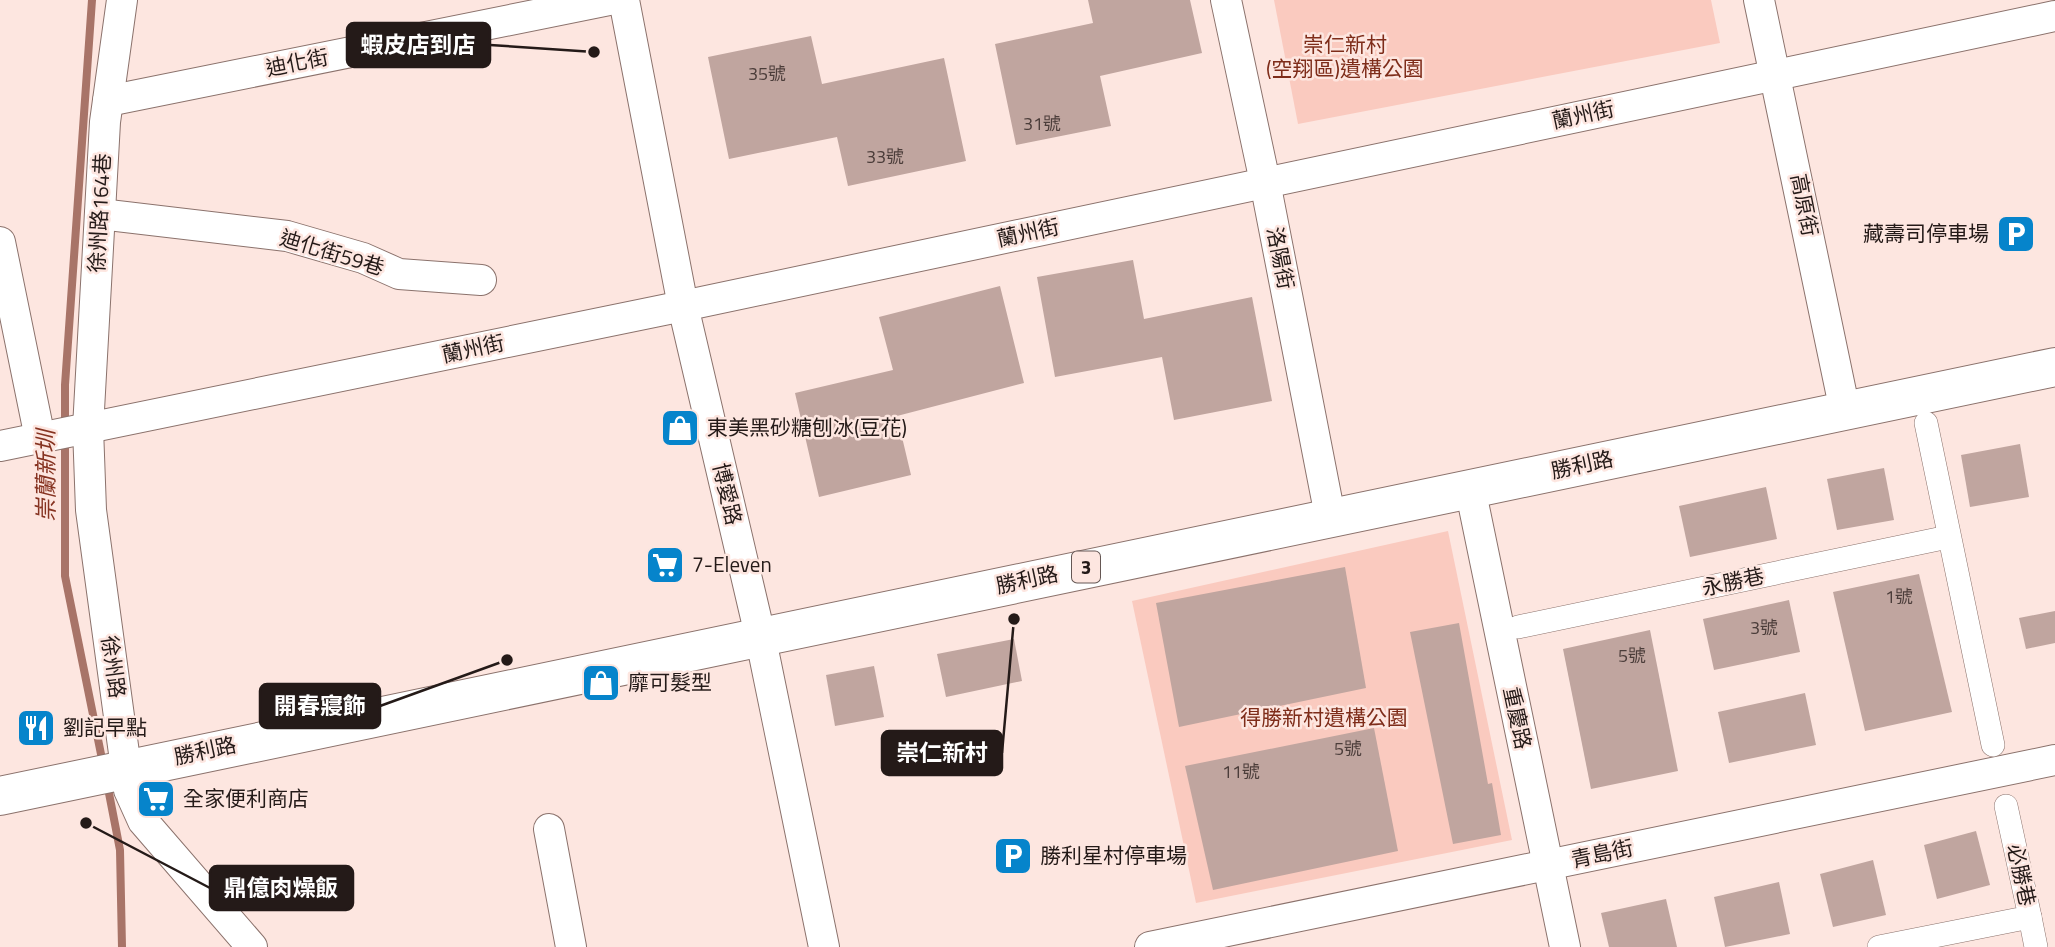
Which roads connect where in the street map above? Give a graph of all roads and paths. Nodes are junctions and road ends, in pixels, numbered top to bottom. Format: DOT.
graph roads {
  1 [pos="122,0"];
  2 [pos="609,0"];
  3 [pos="624,0"];
  4 [pos="1226,0"];
  5 [pos="1759,0"];
  6 [pos="2055,16"];
  7 [pos="1776,74"];
  8 [pos="108,101"];
  9 [pos="1265,182"];
  10 [pos="100,214"];
  11 [pos="0,242"];
  12 [pos="481,280"];
  13 [pos="682,306"];
  14 [pos="2055,367"];
  15 [pos="1845,411"];
  16 [pos="1926,423"];
  17 [pos="64,432"];
  18 [pos="0,446"];
  19 [pos="1470,488"];
  20 [pos="1330,516"];
  21 [pos="1948,537"];
  22 [pos="1518,628"];
  23 [pos="760,635"];
  24 [pos="1993,745"];
  25 [pos="2055,760"];
  26 [pos="112,770"];
  27 [pos="0,796"];
  28 [pos="2006,806"];
  29 [pos="549,829"];
  30 [pos="1548,865"];
  31 [pos="2030,916"];
  32 [pos="252,947"];
  33 [pos="570,947"];
  34 [pos="824,947"];
  35 [pos="1150,947"];
  36 [pos="1565,947"];
  37 [pos="1879,947"];
  38 [pos="2036,947"];
  1 -- 8 [label="street, 徐州路164巷"];
  2 -- 8 [label="street, 迪化街"];
  3 -- 13 [label="street, 博愛路"];
  4 -- 9 [label="street, 洛陽街"];
  5 -- 7 [label="street, 高原街"];
  6 -- 7 [label="street, 蘭州街"];
  7 -- 9 [label="street, 蘭州街"];
  7 -- 15 [label="street, 高原街"];
  8 -- 10 [label="street, 徐州路164巷"];
  9 -- 13 [label="street, 蘭州街"];
  9 -- 20 [label="street, 洛陽街"];
  10 -- 12 [label="street, 迪化街59巷"];
  10 -- 17 [label="street, 徐州路164巷"];
  11 -- 17 [label="street, 徐州路"];
  13 -- 17 [label="street, 蘭州街"];
  13 -- 23 [label="street, 博愛路"];
  14 -- 15 [label="main road, 勝利路 / 3"];
  15 -- 19 [label="main road, 勝利路 / 3"];
  16 -- 21 [label="street"];
  17 -- 18 [label="street, 蘭州街"];
  17 -- 26 [label="street, 徐州路"];
  19 -- 20 [label="main road, 勝利路 / 3"];
  19 -- 30 [label="street, 重慶路"];
  20 -- 23 [label="main road, 勝利路 / 3"];
  21 -- 22 [label="street, 永勝巷"];
  21 -- 24 [label="street"];
  23 -- 26 [label="main road, 勝利路 / 3"];
  23 -- 34 [label="street, 博愛路"];
  25 -- 30 [label="street, 青島街"];
  26 -- 27 [label="main road, 勝利路 / 3"];
  26 -- 32 [label="street, 徐州路"];
  28 -- 31 [label="street, 必勝巷"];
  29 -- 33 [label="street"];
  30 -- 35 [label="street, 青島街"];
  30 -- 36 [label="street, 重慶路"];
  31 -- 37 [label="street, 必勝巷"];
  31 -- 38 [label="street"];
}
